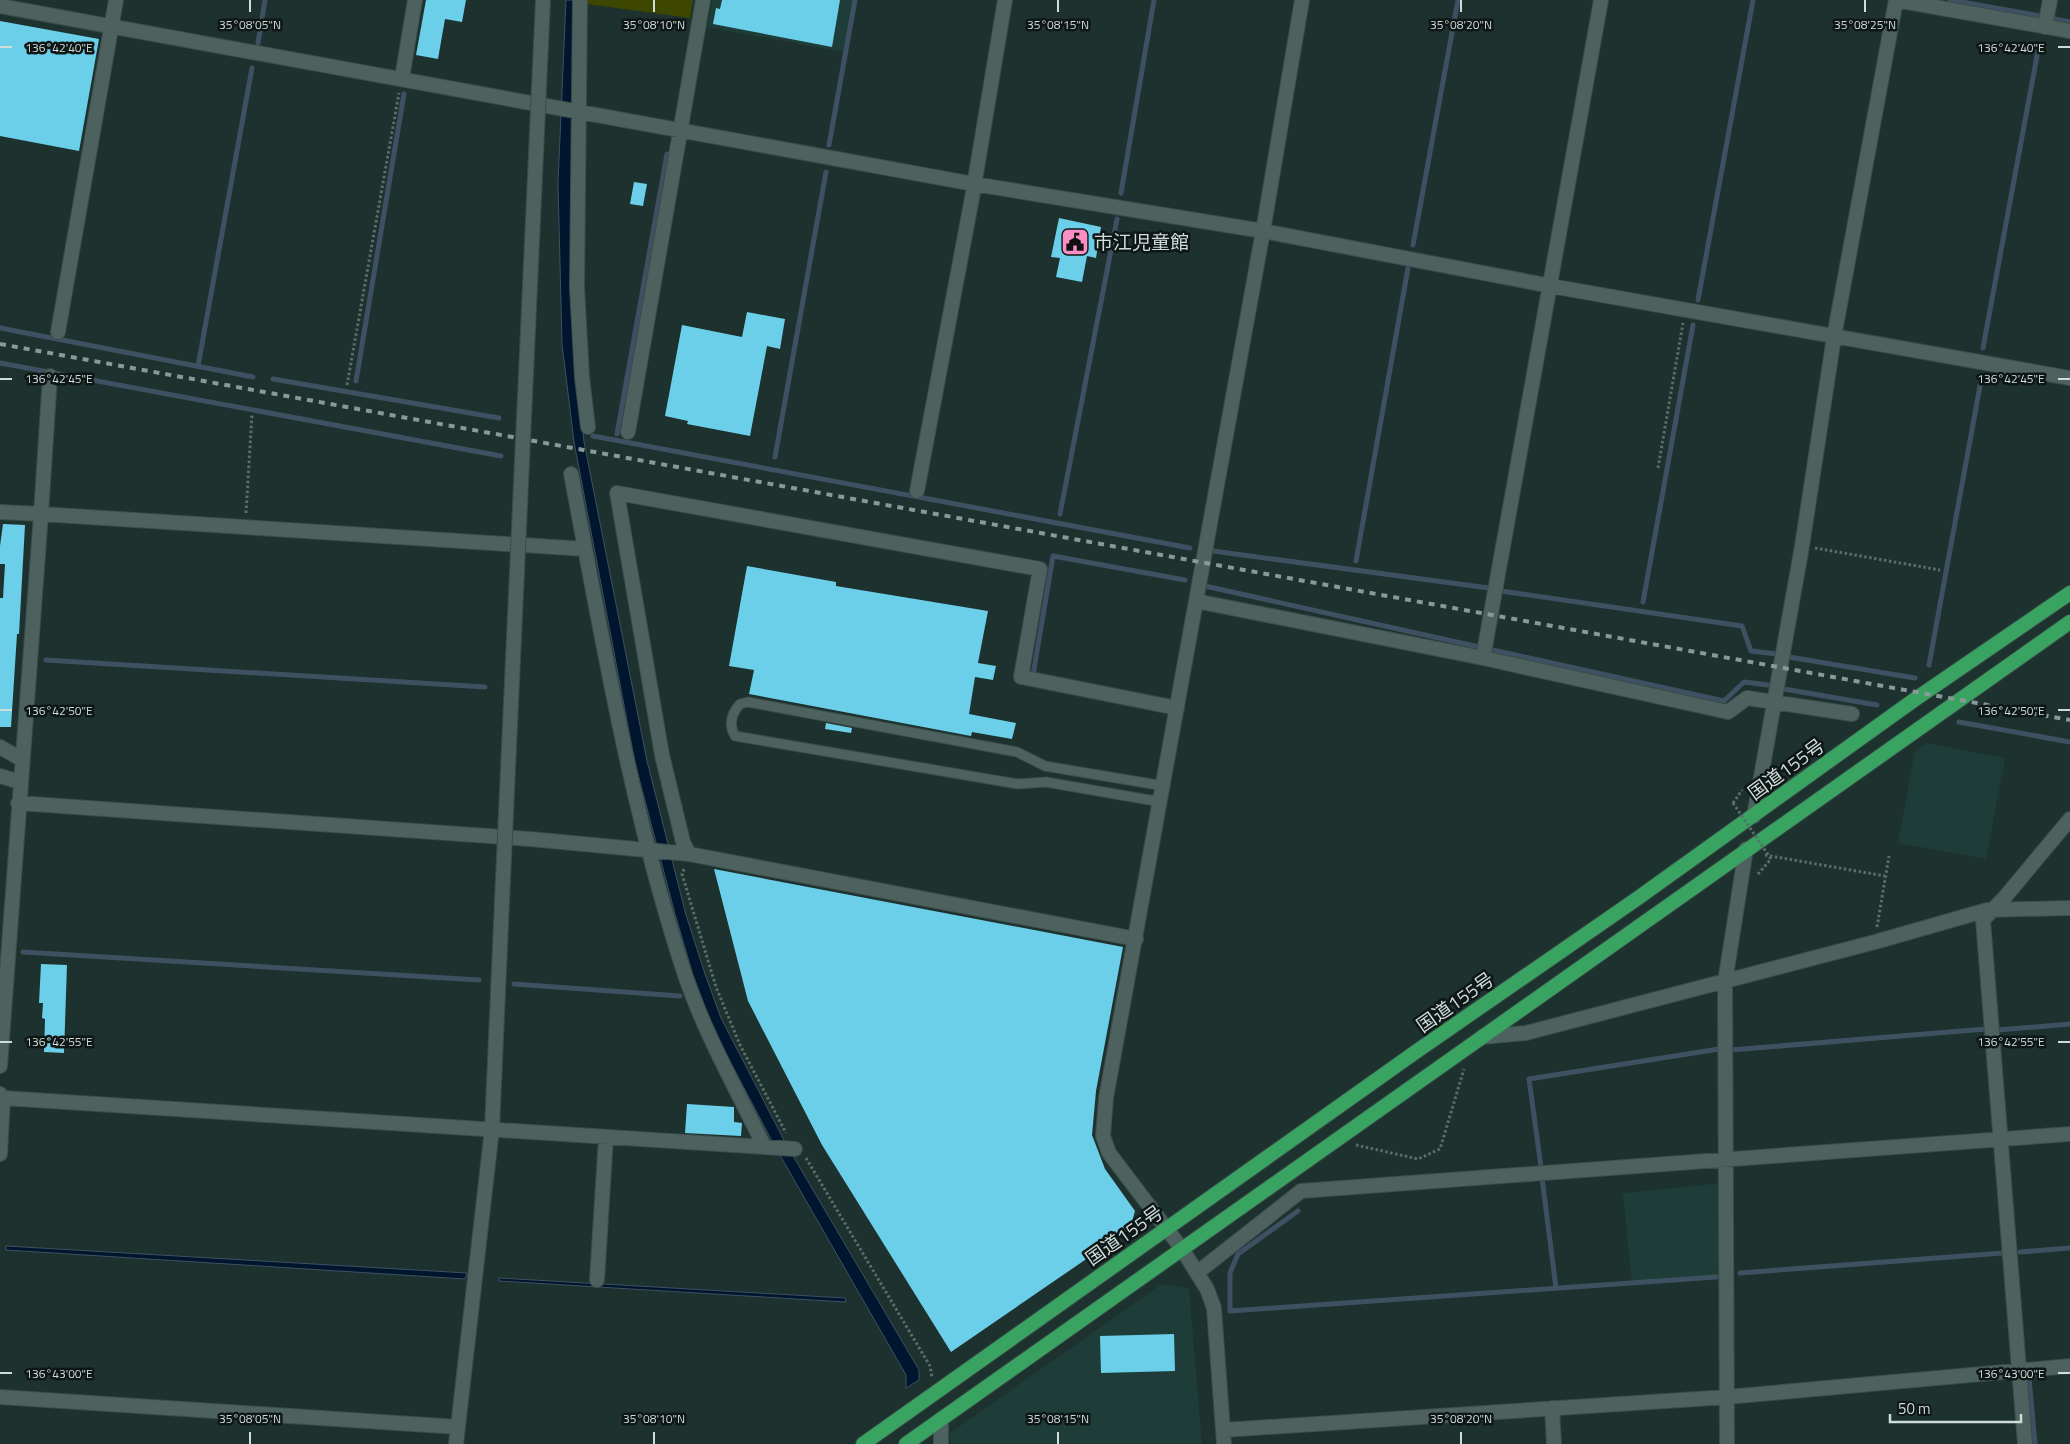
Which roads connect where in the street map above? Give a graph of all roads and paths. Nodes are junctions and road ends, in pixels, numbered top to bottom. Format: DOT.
graph roads {
  1 [pos="116,0"];
  2 [pos="415,0"];
  3 [pos="543,0"];
  4 [pos="580,0"];
  5 [pos="703,0"];
  6 [pos="1005,0"];
  7 [pos="1302,0"];
  8 [pos="1601,0"];
  9 [pos="1896,0"];
  10 [pos="2050,0"];
  11 [pos="0,6"];
  12 [pos="111,26"];
  13 [pos="2045,27"];
  14 [pos="2070,31"];
  15 [pos="402,78"];
  16 [pos="577,111"];
  17 [pos="679,130"];
  18 [pos="974,184"];
  19 [pos="1263,231"];
  20 [pos="1551,286"];
  21 [pos="1686,310"];
  22 [pos="58,332"];
  23 [pos="1834,337"];
  24 [pos="50,376"];
  25 [pos="2070,378"];
  26 [pos="348,385"];
  27 [pos="252,414"];
  28 [pos="588,427"];
  29 [pos="628,432"];
  30 [pos="1658,468"];
  31 [pos="571,474"];
  32 [pos="917,491"];
  33 [pos="0,512"];
  34 [pos="41,514"];
  35 [pos="245,527"];
  36 [pos="1802,546"];
  37 [pos="585,549"];
  38 [pos="1940,570"];
  39 [pos="2070,594"];
  40 [pos="1196,601"];
  41 [pos="2070,622"];
  42 [pos="1483,658"];
  43 [pos="1776,701"];
  44 [pos="1177,708"];
  45 [pos="1852,714"];
  46 [pos="0,747"];
  47 [pos="22,759"];
  48 [pos="0,776"];
  49 [pos="20,782"];
  50 [pos="1164,786"];
  51 [pos="1161,802"];
  52 [pos="18,803"];
  53 [pos="1733,803"];
  54 [pos="1754,816"];
  55 [pos="2070,820"];
  56 [pos="650,849"];
  57 [pos="1746,849"];
  58 [pos="689,854"];
  59 [pos="1889,856"];
  60 [pos="1771,859"];
  61 [pos="1885,876"];
  62 [pos="2070,908"];
  63 [pos="1993,910"];
  64 [pos="1136,939"];
  65 [pos="1874,942"];
  66 [pos="1726,982"];
  67 [pos="1482,1037"];
  68 [pos="1454,1056"];
  69 [pos="0,1066"];
  70 [pos="2,1096"];
  71 [pos="492,1129"];
  72 [pos="2070,1134"];
  73 [pos="606,1137"];
  74 [pos="1999,1140"];
  75 [pos="1337,1142"];
  76 [pos="768,1147"];
  77 [pos="793,1149"];
  78 [pos="0,1154"];
  79 [pos="1726,1159"];
  80 [pos="1166,1228"];
  81 [pos="1182,1249"];
  82 [pos="1198,1272"];
  83 [pos="597,1280"];
  84 [pos="2070,1366"];
  85 [pos="2019,1370"];
  86 [pos="936,1393"];
  87 [pos="0,1397"];
  88 [pos="1727,1397"];
  89 [pos="1552,1408"];
  90 [pos="941,1419"];
  91 [pos="458,1427"];
  92 [pos="1224,1437"];
  93 [pos="456,1444"];
  94 [pos="863,1444"];
  95 [pos="906,1444"];
  96 [pos="941,1444"];
  97 [pos="1554,1444"];
  98 [pos="1727,1444"];
  99 [pos="2026,1444"];
  1 -- 12 [label="street"];
  2 -- 15 [label="street"];
  3 -- 71 [label="street, bridge"];
  4 -- 16 [label="street"];
  5 -- 17 [label="street"];
  6 -- 18 [label="street"];
  7 -- 19 [label="street"];
  8 -- 20 [label="street"];
  9 -- 13 [label="street"];
  9 -- 23 [label="street"];
  10 -- 13 [label="street"];
  11 -- 12 [label="street"];
  12 -- 15 [label="street"];
  12 -- 22 [label="street"];
  13 -- 14 [label="street"];
  15 -- 16 [label="street"];
  15 -- 26 [label="path"];
  16 -- 17 [label="street"];
  16 -- 28 [label="street"];
  17 -- 18 [label="street"];
  17 -- 29 [label="street"];
  18 -- 19 [label="street"];
  18 -- 32 [label="street"];
  19 -- 20 [label="street"];
  19 -- 40 [label="street"];
  20 -- 21 [label="street"];
  20 -- 42 [label="street"];
  21 -- 23 [label="street"];
  21 -- 30 [label="path"];
  23 -- 25 [label="street"];
  23 -- 36 [label="street"];
  24 -- 34 [label="street"];
  27 -- 35 [label="path"];
  31 -- 37 [label="street"];
  33 -- 34 [label="street"];
  34 -- 35 [label="street"];
  34 -- 47 [label="street"];
  35 -- 37 [label="street"];
  36 -- 38 [label="path"];
  36 -- 43 [label="street"];
  37 -- 56 [label="street"];
  39 -- 54 [label="highway, 国道155号"];
  40 -- 42 [label="street"];
  40 -- 44 [label="street"];
  41 -- 57 [label="highway"];
  42 -- 43 [label="street"];
  43 -- 45 [label="street"];
  43 -- 54 [label="street"];
  44 -- 50 [label="street"];
  44 -- 58 [label="street"];
  46 -- 47 [label="street"];
  47 -- 49 [label="street"];
  48 -- 49 [label="street"];
  49 -- 52 [label="street"];
  50 -- 51 [label="street"];
  50 -- 51 [label="lane"];
  51 -- 64 [label="street"];
  52 -- 56 [label="street"];
  52 -- 69 [label="street"];
  53 -- 60 [label="path, bridge"];
  54 -- 80 [label="highway, 国道155号"];
  55 -- 63 [label="street"];
  56 -- 58 [label="street"];
  56 -- 76 [label="street"];
  57 -- 61 [label="path"];
  57 -- 66 [label="street"];
  57 -- 67 [label="highway"];
  58 -- 64 [label="street"];
  58 -- 77 [label="path"];
  59 -- 61 [label="path"];
  61 -- 65 [label="path"];
  62 -- 63 [label="street"];
  63 -- 65 [label="street"];
  63 -- 74 [label="street"];
  64 -- 80 [label="street"];
  65 -- 66 [label="street"];
  66 -- 67 [label="street"];
  66 -- 79 [label="street"];
  67 -- 68 [label="highway"];
  68 -- 75 [label="highway"];
  68 -- 75 [label="path"];
  70 -- 71 [label="street"];
  70 -- 78 [label="street"];
  71 -- 73 [label="street"];
  71 -- 91 [label="street"];
  72 -- 74 [label="street"];
  73 -- 76 [label="street"];
  73 -- 83 [label="street"];
  74 -- 79 [label="street"];
  74 -- 85 [label="street"];
  75 -- 81 [label="highway"];
  76 -- 77 [label="street"];
  77 -- 86 [label="path"];
  79 -- 82 [label="street"];
  79 -- 88 [label="street"];
  80 -- 81 [label="street"];
  80 -- 86 [label="highway, 国道155号"];
  81 -- 82 [label="street"];
  81 -- 90 [label="highway"];
  82 -- 92 [label="street"];
  84 -- 85 [label="street"];
  85 -- 88 [label="street"];
  85 -- 99 [label="street"];
  86 -- 94 [label="highway, 国道155号"];
  87 -- 91 [label="street"];
  88 -- 89 [label="street"];
  88 -- 98 [label="street"];
  89 -- 92 [label="street"];
  89 -- 97 [label="street"];
  90 -- 95 [label="highway"];
  90 -- 96 [label="street"];
  91 -- 93 [label="street"];
}
